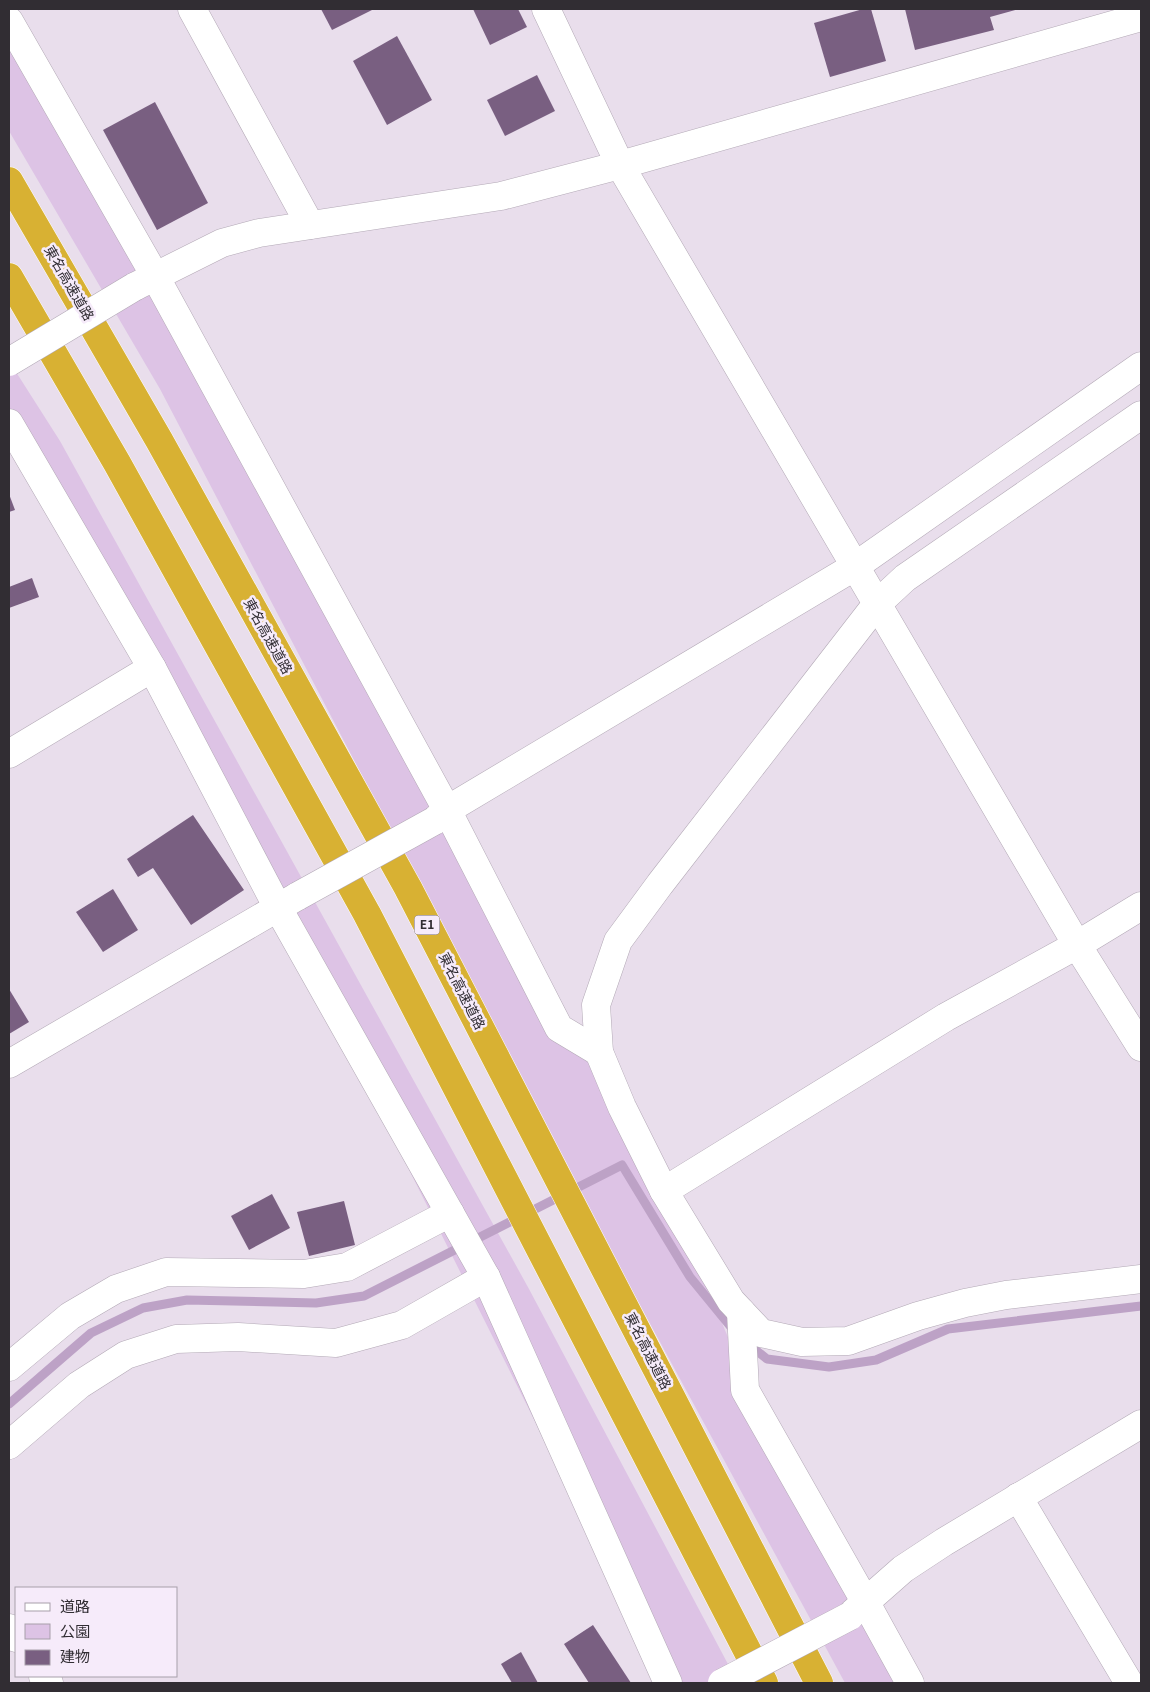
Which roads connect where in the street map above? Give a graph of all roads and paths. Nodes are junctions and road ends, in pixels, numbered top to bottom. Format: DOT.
graph roads {
  1 [pos="192,9"];
  2 [pos="546,9"];
  3 [pos="1141,16"];
  4 [pos="9,21"];
  5 [pos="620,165"];
  6 [pos="12,185"];
  7 [pos="310,225"];
  8 [pos="9,277"];
  9 [pos="144,282"];
  10 [pos="9,362"];
  11 [pos="1141,366"];
  12 [pos="1141,415"];
  13 [pos="9,423"];
  14 [pos="854,567"];
  15 [pos="876,605"];
  16 [pos="152,668"];
  17 [pos="9,754"];
  18 [pos="440,816"];
  19 [pos="288,902"];
  20 [pos="1141,906"];
  21 [pos="1077,945"];
  22 [pos="1141,1047"];
  23 [pos="599,1052"];
  24 [pos="9,1064"];
  25 [pos="664,1191"];
  26 [pos="450,1213"];
  27 [pos="486,1277"];
  28 [pos="1141,1279"];
  29 [pos="741,1312"];
  30 [pos="9,1367"];
  31 [pos="1141,1424"];
  32 [pos="9,1445"];
  33 [pos="1018,1498"];
  34 [pos="858,1609"];
  35 [pos="668,1683"];
  36 [pos="722,1683"];
  37 [pos="764,1683"];
  38 [pos="819,1683"];
  39 [pos="910,1683"];
  40 [pos="1129,1683"];
  1 -- 7 [label="street"];
  2 -- 5 [label="street"];
  3 -- 5 [label="street"];
  4 -- 9 [label="street"];
  5 -- 7 [label="street"];
  5 -- 14 [label="street"];
  6 -- 38 [label="highway, 東名高速道路 / E1"];
  7 -- 9 [label="street"];
  8 -- 37 [label="highway"];
  9 -- 10 [label="street, bridge"];
  9 -- 18 [label="street"];
  11 -- 14 [label="street"];
  12 -- 15 [label="street"];
  13 -- 16 [label="street"];
  14 -- 15 [label="street"];
  14 -- 18 [label="street"];
  15 -- 21 [label="street"];
  15 -- 23 [label="street"];
  16 -- 17 [label="street"];
  16 -- 19 [label="street"];
  18 -- 19 [label="street, bridge"];
  18 -- 23 [label="street"];
  19 -- 24 [label="street"];
  19 -- 26 [label="street"];
  20 -- 21 [label="street"];
  21 -- 22 [label="street"];
  21 -- 25 [label="street"];
  23 -- 25 [label="street"];
  25 -- 29 [label="street"];
  26 -- 27 [label="street"];
  26 -- 30 [label="street"];
  27 -- 32 [label="street"];
  27 -- 35 [label="street"];
  28 -- 29 [label="street"];
  29 -- 34 [label="street"];
  31 -- 33 [label="street"];
  33 -- 34 [label="street"];
  33 -- 40 [label="street"];
  34 -- 36 [label="street, bridge"];
  34 -- 39 [label="street"];
}
